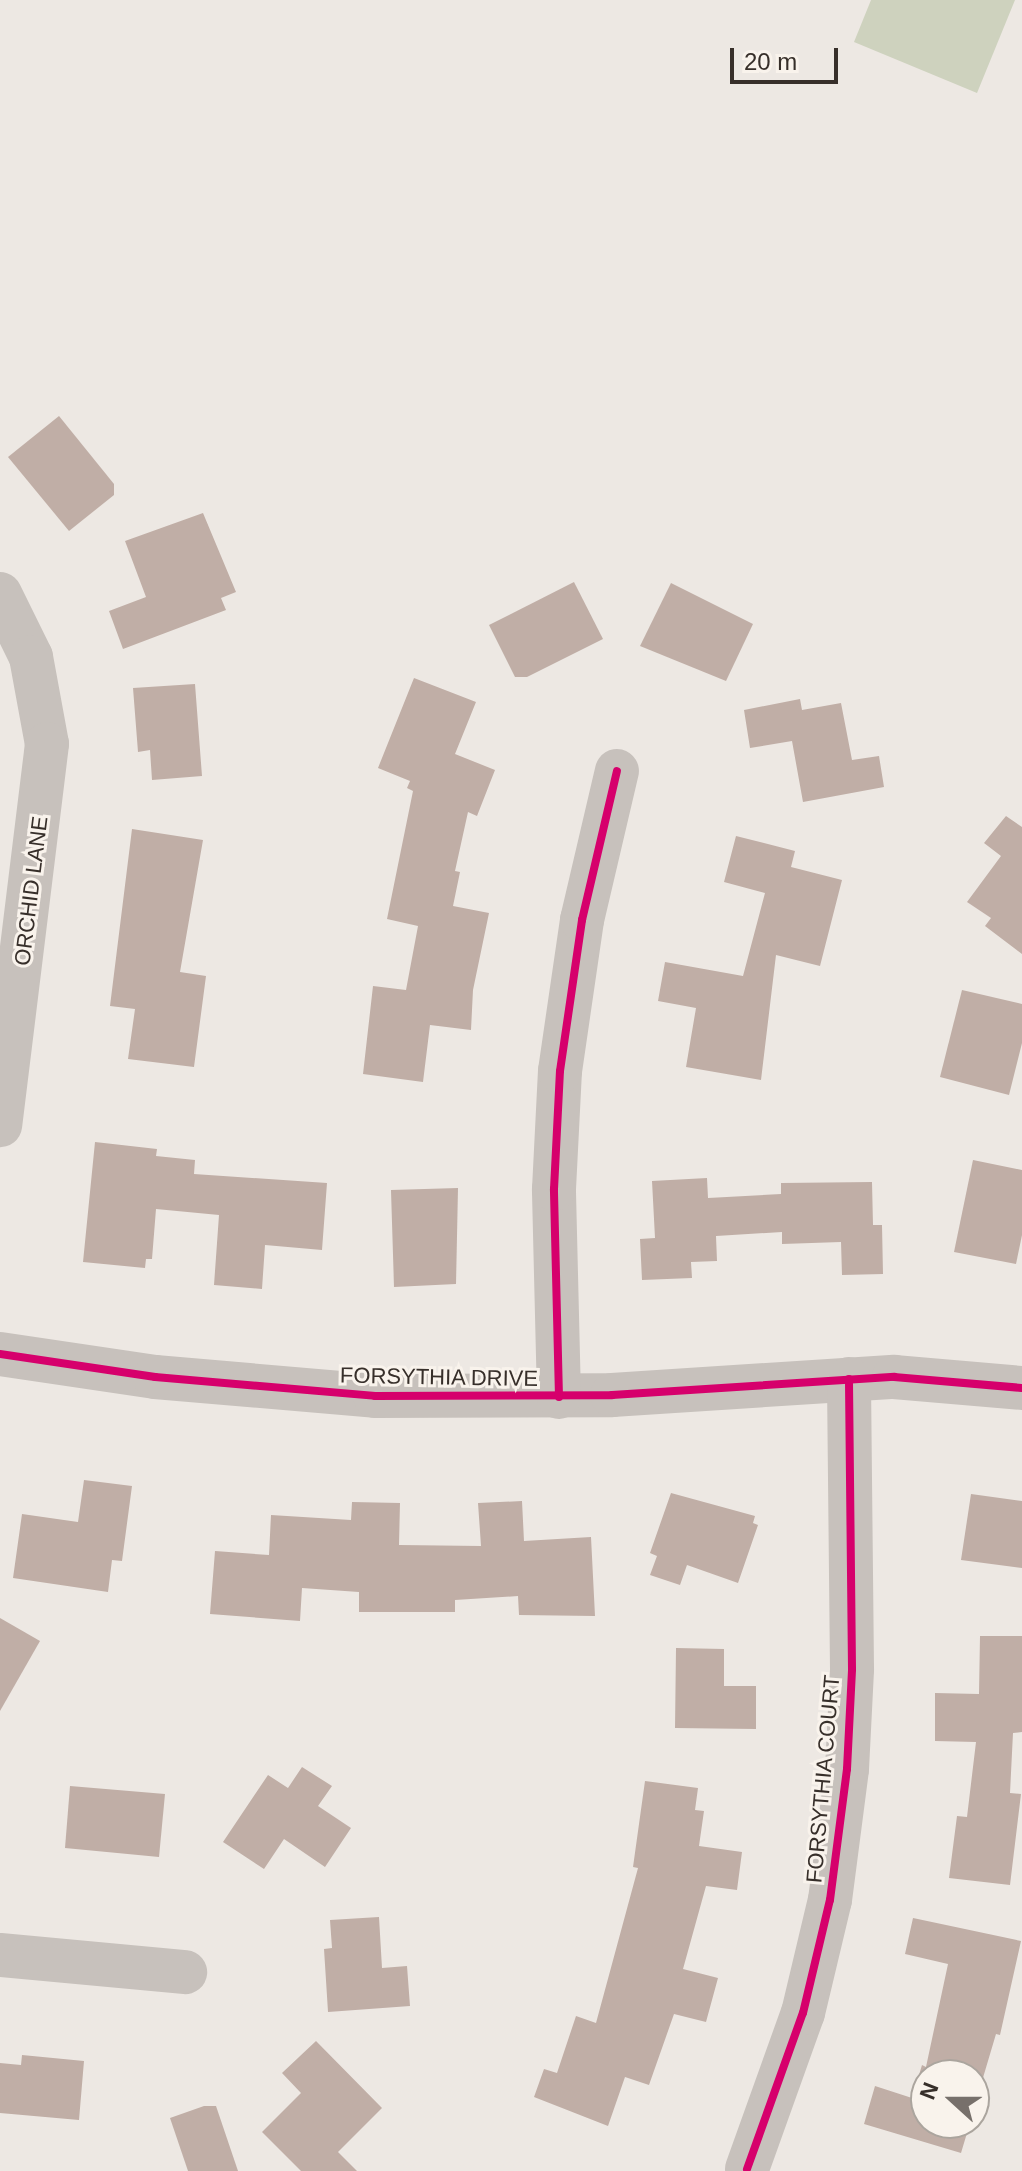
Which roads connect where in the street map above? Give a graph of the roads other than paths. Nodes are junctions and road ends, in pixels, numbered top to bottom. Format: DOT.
graph roads {
  1 [pos="0,594"];
  2 [pos="617,771"];
  3 [pos="0,1125"];
  4 [pos="0,1354"];
  5 [pos="849,1379"];
  6 [pos="1022,1388"];
  7 [pos="559,1397"];
  8 [pos="0,1955"];
  9 [pos="185,1972"];
  10 [pos="747,2169"];
  1 -- 3 [label="street, ORCHID LANE"];
  2 -- 7 [label="street"];
  4 -- 7 [label="street, FORSYTHIA DRIVE"];
  5 -- 6 [label="street, FORSYTHIA DRIVE"];
  5 -- 7 [label="street, FORSYTHIA DRIVE"];
  5 -- 10 [label="street, FORSYTHIA COURT"];
  8 -- 9 [label="street"];
}
